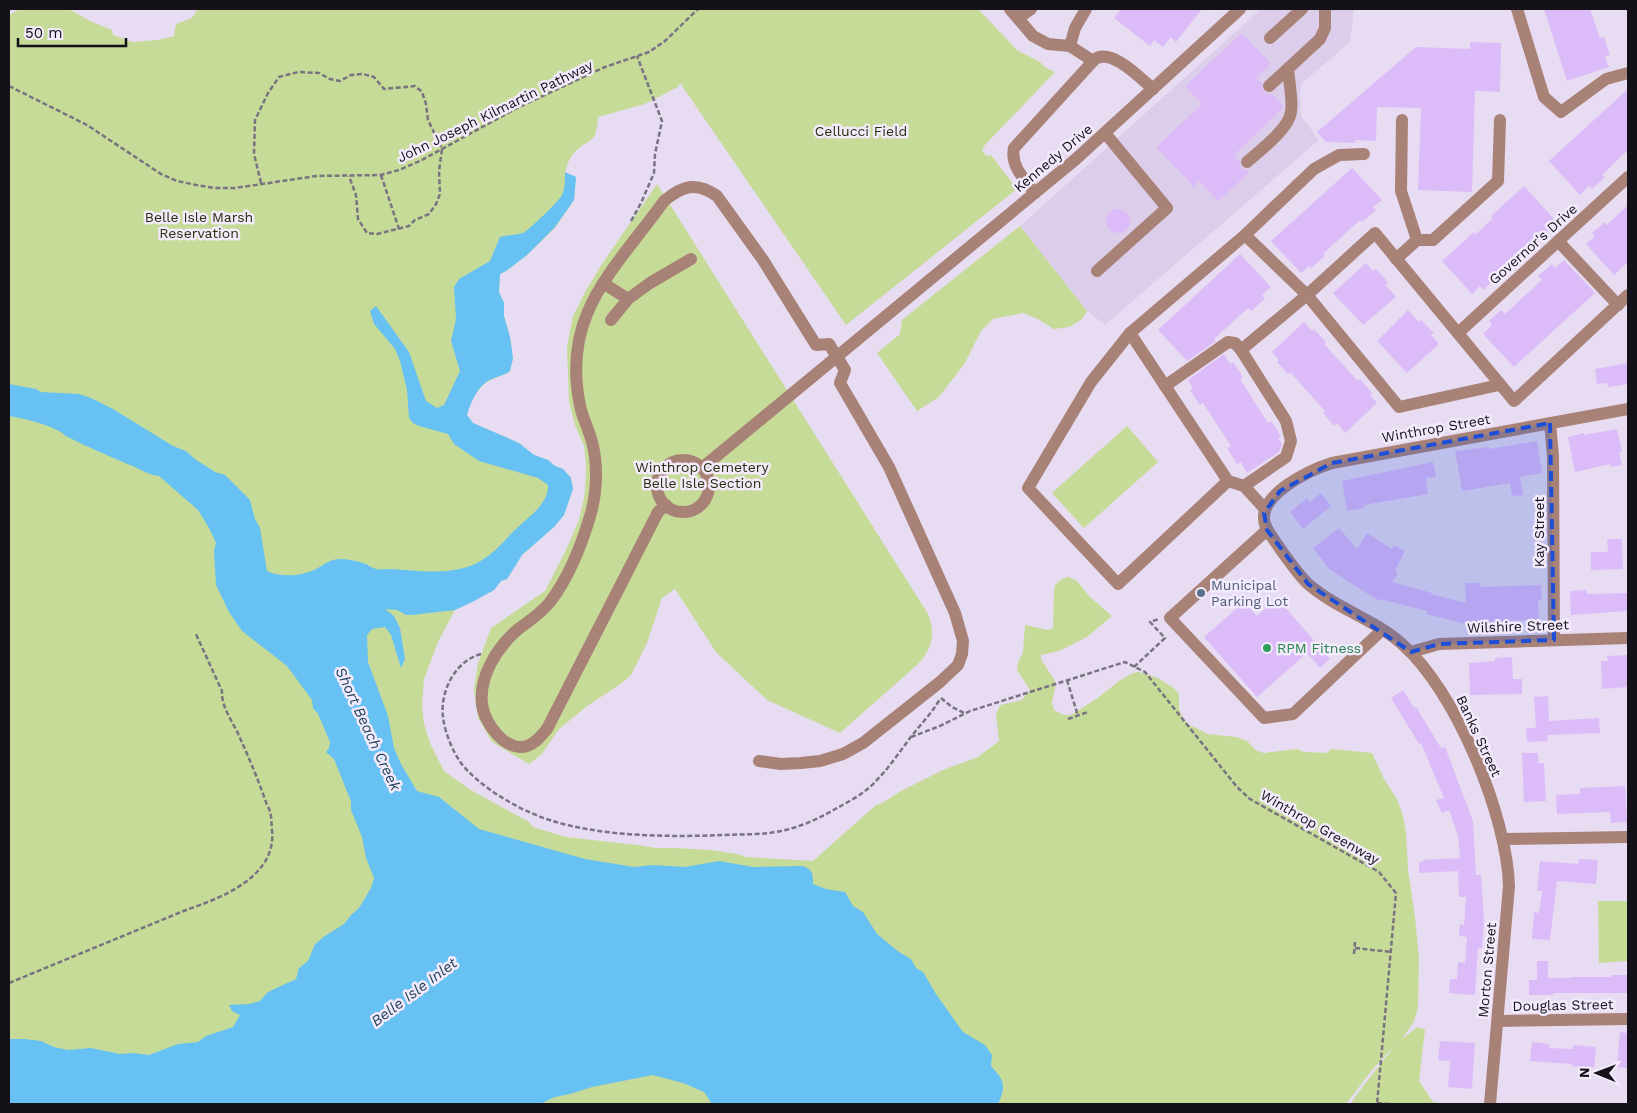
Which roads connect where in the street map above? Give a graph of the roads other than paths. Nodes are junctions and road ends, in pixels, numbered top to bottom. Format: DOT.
graph roads {
  1 [pos="1031,9"];
  2 [pos="1086,9"];
  3 [pos="1240,9"];
  4 [pos="1302,9"];
  5 [pos="1325,9"];
  6 [pos="1517,9"];
  7 [pos="1014,14"];
  8 [pos="1270,38"];
  9 [pos="1070,46"];
  10 [pos="1093,61"];
  11 [pos="1288,69"];
  12 [pos="1628,73"];
  13 [pos="1269,86"];
  14 [pos="1153,89"];
  15 [pos="1402,120"];
  16 [pos="1500,120"];
  17 [pos="1105,133"];
  18 [pos="1364,154"];
  19 [pos="1247,162"];
  20 [pos="1628,177"];
  21 [pos="1035,193"];
  22 [pos="1246,235"];
  23 [pos="1417,240"];
  24 [pos="1558,241"];
  25 [pos="691,259"];
  26 [pos="1396,259"];
  27 [pos="1096,271"];
  28 [pos="603,283"];
  29 [pos="1306,295"];
  30 [pos="1628,295"];
  31 [pos="628,299"];
  32 [pos="1618,305"];
  33 [pos="612,320"];
  34 [pos="1130,333"];
  35 [pos="1458,333"];
  36 [pos="1241,350"];
  37 [pos="837,357"];
  38 [pos="1499,385"];
  39 [pos="1165,386"];
  40 [pos="1628,409"];
  41 [pos="1550,423"];
  42 [pos="702,468"];
  43 [pos="1228,481"];
  44 [pos="1244,486"];
  45 [pos="666,505"];
  46 [pos="1265,509"];
  47 [pos="1267,530"];
  48 [pos="1382,630"];
  49 [pos="1628,638"];
  50 [pos="1554,640"];
  51 [pos="1411,652"];
  52 [pos="759,760"];
  53 [pos="1628,837"];
  54 [pos="1504,839"];
  55 [pos="1628,1019"];
  56 [pos="1498,1021"];
  57 [pos="1490,1104"];
  1 -- 7 [label="street"];
  2 -- 9 [label="street"];
  3 -- 14 [label="street, Kennedy Drive"];
  4 -- 8 [label="street"];
  5 -- 11 [label="street"];
  6 -- 12 [label="street"];
  7 -- 9 [label="street"];
  9 -- 10 [label="street"];
  10 -- 14 [label="street"];
  10 -- 21 [label="street"];
  11 -- 13 [label="street"];
  11 -- 19 [label="street"];
  14 -- 17 [label="street, Kennedy Drive"];
  15 -- 23 [label="street"];
  16 -- 23 [label="street"];
  17 -- 21 [label="street, Kennedy Drive"];
  17 -- 27 [label="street"];
  18 -- 22 [label="street"];
  20 -- 24 [label="street, Governor's Drive"];
  21 -- 37 [label="street, Kennedy Drive"];
  22 -- 29 [label="street"];
  22 -- 34 [label="street"];
  23 -- 26 [label="street"];
  24 -- 32 [label="street"];
  24 -- 35 [label="street, Governor's Drive"];
  25 -- 31 [label="street"];
  26 -- 29 [label="street"];
  26 -- 35 [label="street"];
  28 -- 31 [label="street"];
  28 -- 37 [label="street"];
  28 -- 45 [label="street"];
  29 -- 36 [label="street"];
  29 -- 38 [label="street"];
  30 -- 32 [label="street"];
  31 -- 33 [label="street"];
  32 -- 38 [label="street"];
  34 -- 39 [label="street"];
  34 -- 43 [label="street"];
  35 -- 38 [label="street"];
  36 -- 39 [label="street"];
  36 -- 44 [label="street"];
  37 -- 42 [label="street, Kennedy Drive"];
  37 -- 52 [label="street"];
  39 -- 43 [label="street"];
  40 -- 41 [label="street, Winthrop Street"];
  41 -- 46 [label="street, Winthrop Street"];
  41 -- 50 [label="street, Kay Street"];
  42 -- 45 [label="street"];
  42 -- 45 [label="street"];
  43 -- 44 [label="street"];
  44 -- 46 [label="street"];
  46 -- 47 [label="street"];
  47 -- 48 [label="street, Banks Street"];
  47 -- 48 [label="street"];
  48 -- 51 [label="street, Banks Street"];
  49 -- 50 [label="street, Wilshire Street"];
  50 -- 51 [label="street, Wilshire Street"];
  51 -- 54 [label="street, Banks Street"];
  53 -- 54 [label="street"];
  54 -- 56 [label="street, Morton Street"];
  55 -- 56 [label="street, Douglas Street"];
  56 -- 57 [label="street, Morton Street"];
}
